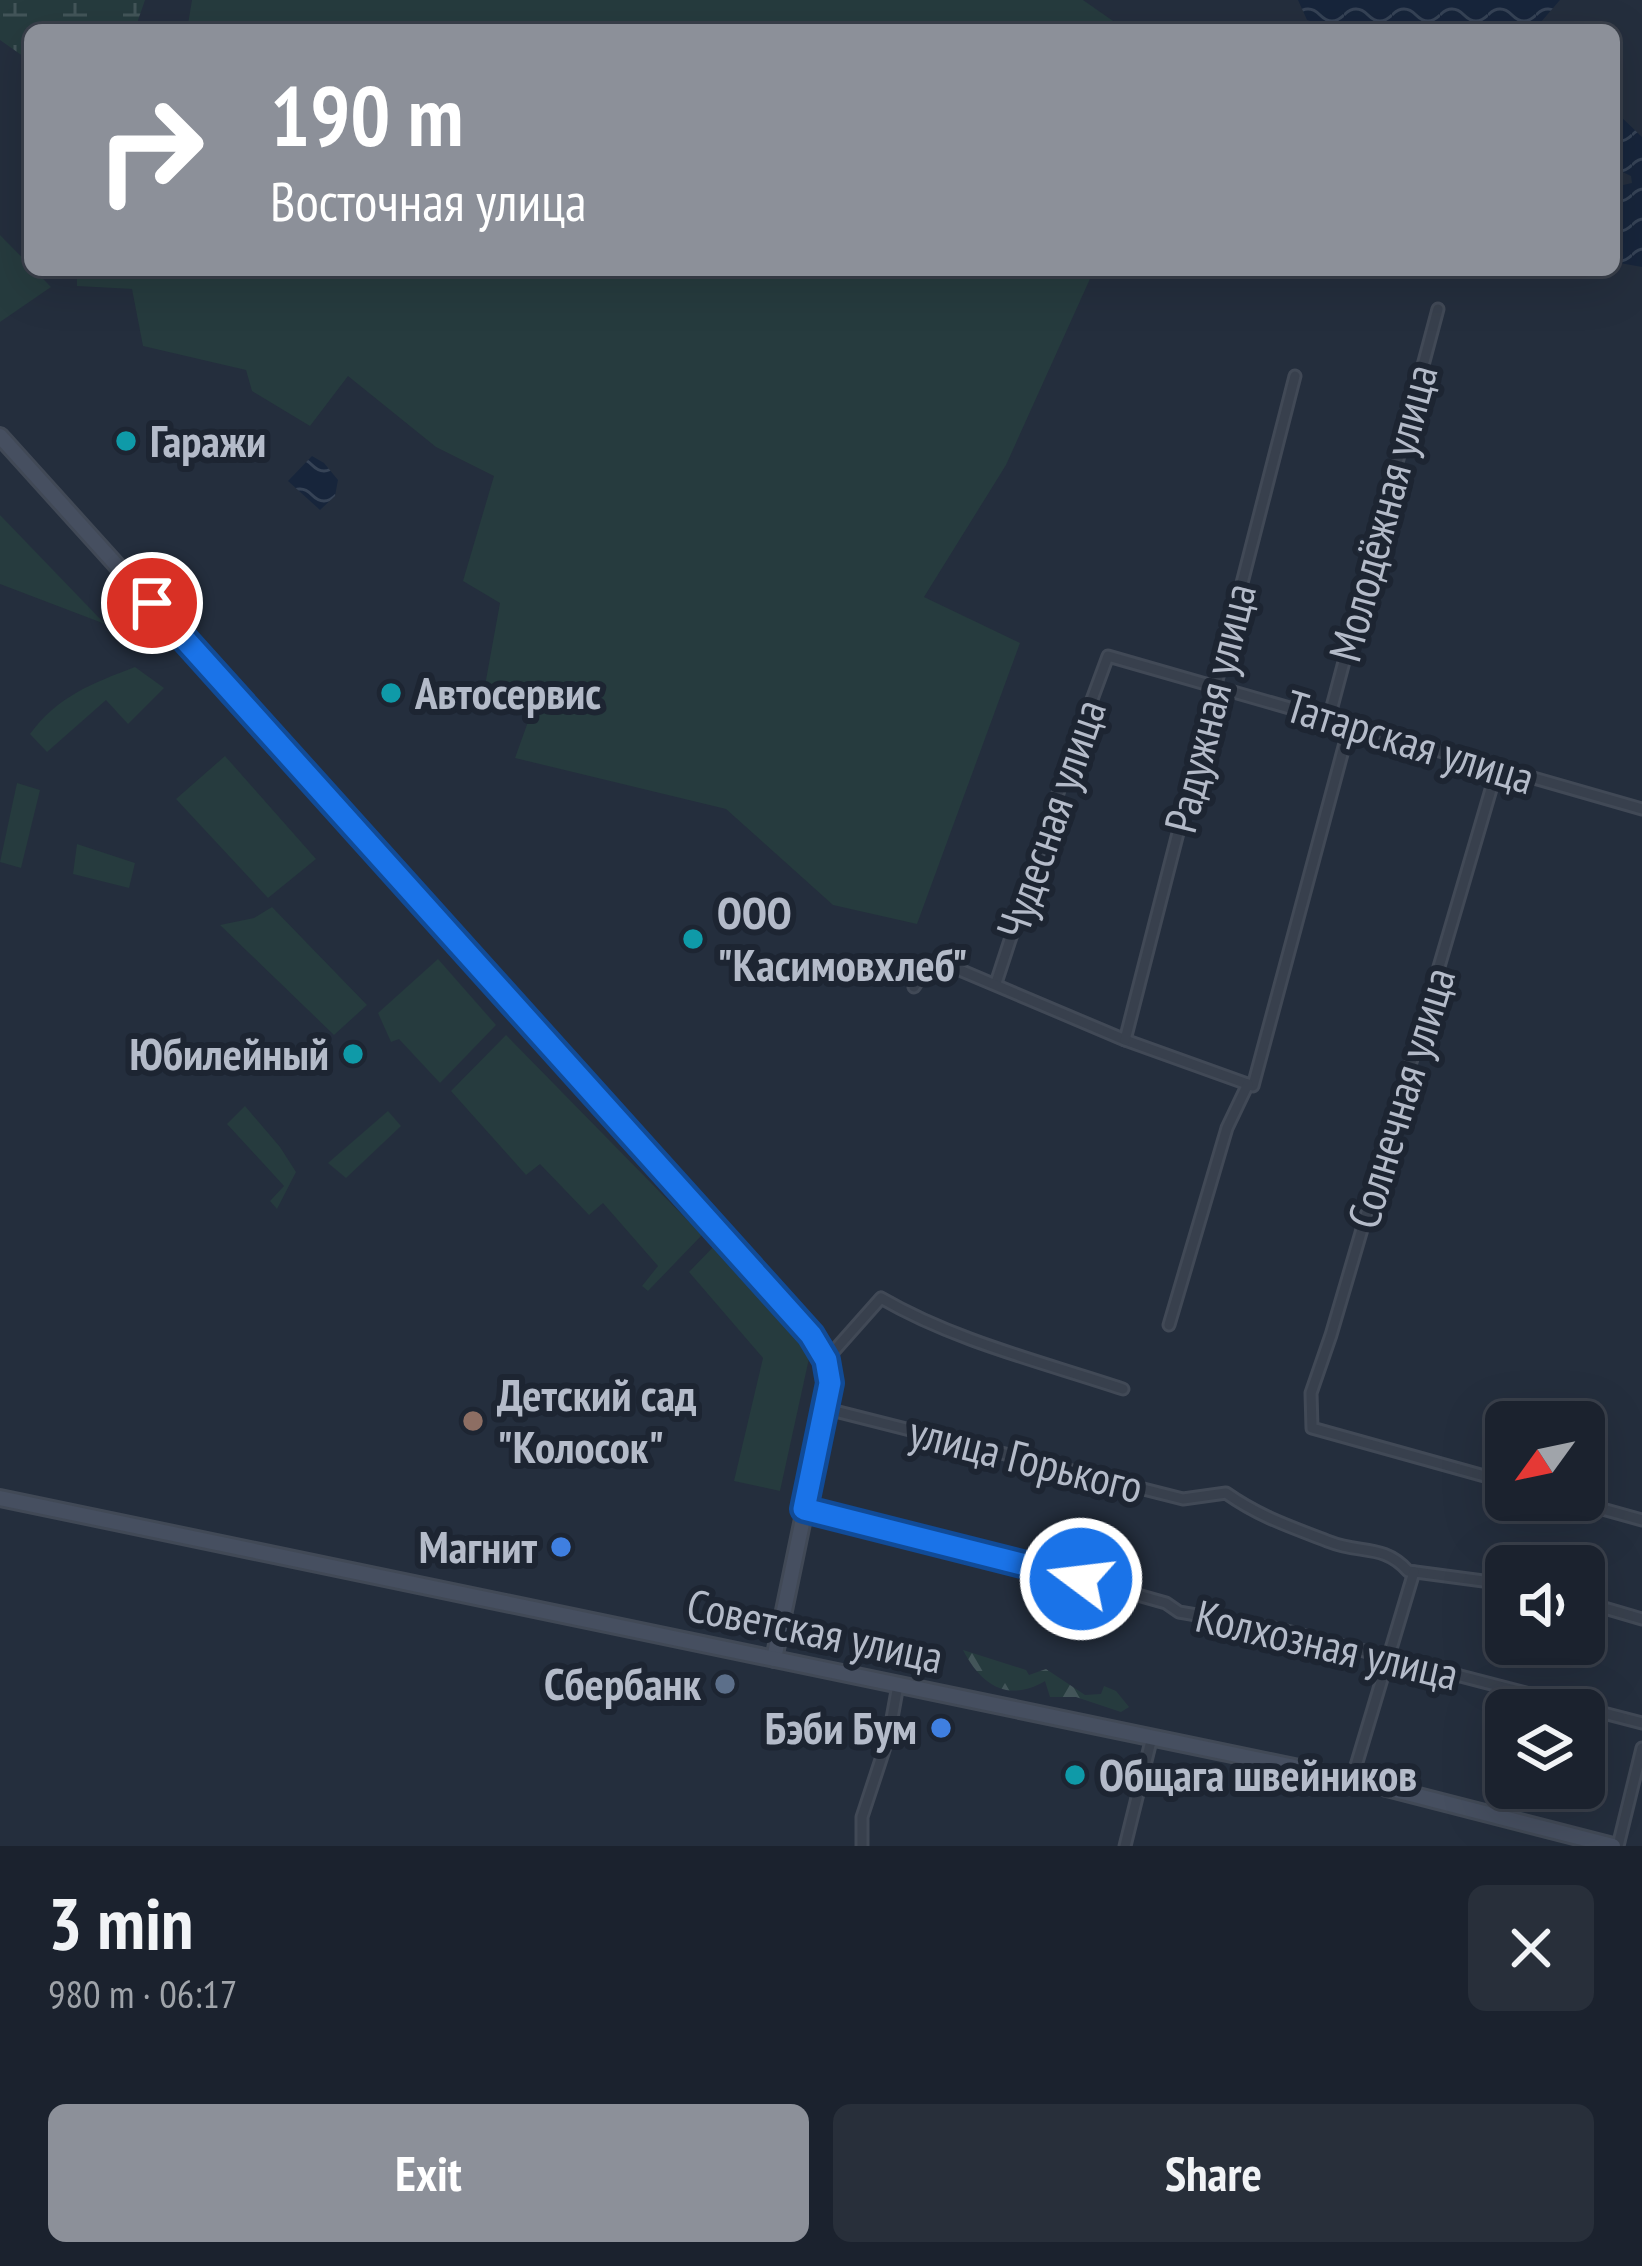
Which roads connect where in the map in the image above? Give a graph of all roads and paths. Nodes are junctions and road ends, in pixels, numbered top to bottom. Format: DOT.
graph roads {
  1 [pos="1438,309"];
  2 [pos="1295,376"];
  3 [pos="0,436"];
  4 [pos="1108,656"];
  5 [pos="1216,685"];
  6 [pos="1329,718"];
  7 [pos="1349,728"];
  8 [pos="1498,769"];
  9 [pos="1642,809"];
  10 [pos="996,983"];
  11 [pos="914,987"];
  12 [pos="1125,1040"];
  13 [pos="1250,1085"];
  14 [pos="1169,1325"];
  15 [pos="826,1360"];
  16 [pos="1123,1389"];
  17 [pos="827,1409"];
  18 [pos="1485,1476"];
  19 [pos="0,1498"];
  20 [pos="804,1509"];
  21 [pos="1605,1510"];
  22 [pos="1642,1520"];
  23 [pos="1414,1572"];
  24 [pos="1485,1581"];
  25 [pos="1605,1608"];
  26 [pos="1642,1619"];
  27 [pos="774,1659"];
  28 [pos="1391,1659"];
  29 [pos="898,1685"];
  30 [pos="1642,1723"];
  31 [pos="1152,1737"];
  32 [pos="1642,1748"];
  33 [pos="1352,1779"];
  34 [pos="862,1846"];
  35 [pos="1125,1846"];
  36 [pos="1615,1846"];
  1 -- 6 [label="street, Молодёжная улица"];
  2 -- 5 [label="street, Радужная улица"];
  3 -- 15 [label="main road"];
  4 -- 5 [label="street, Татарская улица"];
  4 -- 10 [label="street, Чудесная улица"];
  5 -- 6 [label="street, Татарская улица"];
  5 -- 12 [label="street, Радужная улица"];
  6 -- 7 [label="street, Татарская улица"];
  7 -- 8 [label="street, Татарская улица"];
  7 -- 13 [label="street, Молодёжная улица"];
  8 -- 9 [label="street, Татарская улица"];
  8 -- 18 [label="street, Солнечная улица"];
  10 -- 11 [label="street"];
  10 -- 12 [label="street"];
  12 -- 13 [label="street"];
  13 -- 14 [label="street"];
  15 -- 16 [label="street, улица Горького"];
  15 -- 17 [label="main road"];
  17 -- 20 [label="main road"];
  17 -- 23 [label="street, улица Горького"];
  19 -- 27 [label="main road, Советская улица"];
  20 -- 27 [label="main road"];
  20 -- 28 [label="street, Колхозная улица"];
  21 -- 22 [label="street"];
  23 -- 24 [label="street"];
  23 -- 28 [label="street"];
  25 -- 26 [label="street"];
  27 -- 29 [label="main road, Советская улица"];
  28 -- 30 [label="street, Колхозная улица"];
  28 -- 33 [label="street"];
  29 -- 31 [label="main road, Советская улица"];
  29 -- 34 [label="street"];
  31 -- 33 [label="main road, Советская улица"];
  31 -- 35 [label="street"];
  32 -- 36 [label="street"];
  33 -- 36 [label="main road, Советская улица"];
}
